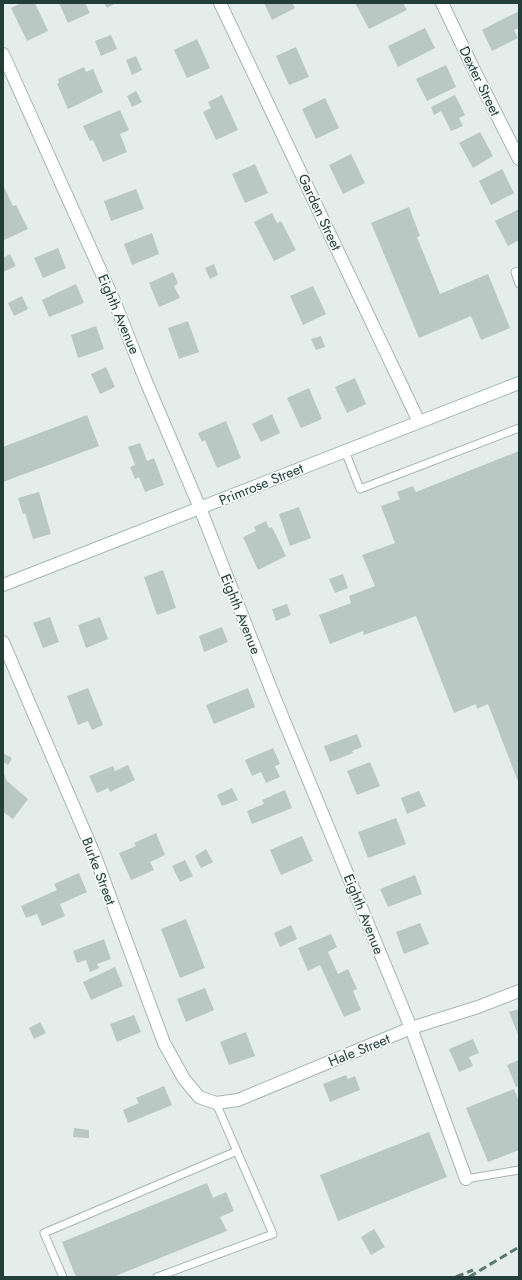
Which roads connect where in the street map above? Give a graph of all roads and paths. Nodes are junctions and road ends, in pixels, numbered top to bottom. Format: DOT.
graph roads {
  1 [pos="220,3"];
  2 [pos="442,3"];
  3 [pos="3,54"];
  4 [pos="519,159"];
  5 [pos="517,272"];
  6 [pos="519,284"];
  7 [pos="519,383"];
  8 [pos="420,422"];
  9 [pos="519,428"];
  10 [pos="345,450"];
  11 [pos="200,508"];
  12 [pos="3,585"];
  13 [pos="3,642"];
  14 [pos="519,991"];
  15 [pos="411,1028"];
  16 [pos="199,1097"];
  17 [pos="216,1103"];
  18 [pos="237,1151"];
  19 [pos="519,1170"];
  20 [pos="466,1179"];
  21 [pos="64,1277"];
  22 [pos="157,1277"];
  1 -- 8 [label="street, Garden Street"];
  2 -- 4 [label="street, Dexter Street"];
  3 -- 11 [label="street, Eighth Avenue"];
  5 -- 6 [label="lane"];
  7 -- 8 [label="street, Primrose Street"];
  8 -- 10 [label="street, Primrose Street"];
  9 -- 10 [label="lane"];
  10 -- 11 [label="street, Primrose Street"];
  11 -- 12 [label="street, Primrose Street"];
  11 -- 15 [label="street, Eighth Avenue"];
  13 -- 16 [label="street, Burke Street"];
  14 -- 15 [label="street, Hale Street"];
  15 -- 17 [label="street, Hale Street"];
  15 -- 20 [label="street, Eighth Avenue"];
  16 -- 17 [label="street, Hale Street"];
  17 -- 18 [label="lane"];
  18 -- 21 [label="lane"];
  18 -- 22 [label="lane"];
  19 -- 20 [label="lane"];
}
